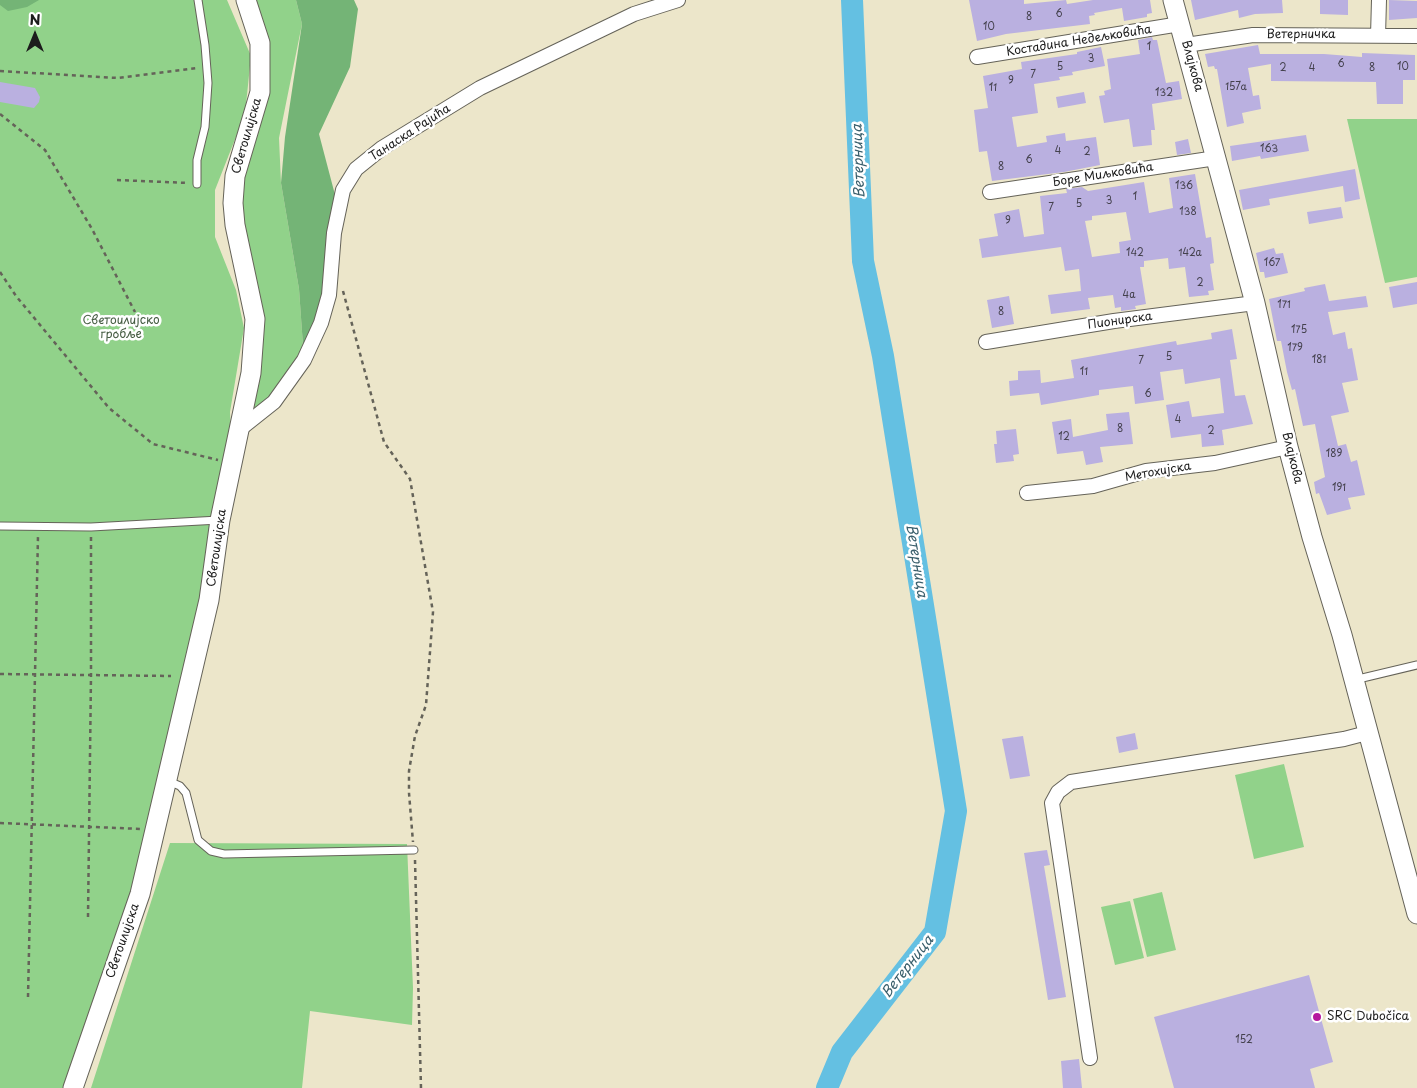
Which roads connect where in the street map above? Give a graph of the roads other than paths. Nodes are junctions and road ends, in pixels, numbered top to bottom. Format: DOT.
graph roads {
  1 [pos="198,0"];
  2 [pos="246,0"];
  3 [pos="678,0"];
  4 [pos="1173,0"];
  5 [pos="1379,0"];
  6 [pos="1180,24"];
  7 [pos="1378,36"];
  8 [pos="1417,36"];
  9 [pos="1186,45"];
  10 [pos="977,57"];
  11 [pos="1216,158"];
  12 [pos="196,184"];
  13 [pos="990,192"];
  14 [pos="1255,303"];
  15 [pos="986,342"];
  16 [pos="240,430"];
  17 [pos="1288,447"];
  18 [pos="1027,494"];
  19 [pos="220,520"];
  20 [pos="0,526"];
  21 [pos="1417,666"];
  22 [pos="1353,680"];
  23 [pos="1367,733"];
  24 [pos="166,779"];
  25 [pos="414,850"];
  26 [pos="1417,914"];
  27 [pos="1090,1058"];
  28 [pos="73,1088"];
  1 -- 12 [label="lane"];
  2 -- 16 [label="street, Светоилијска"];
  3 -- 16 [label="street, Танаска Рајића"];
  4 -- 6 [label="street, Влајкова"];
  5 -- 7 [label="street"];
  6 -- 9 [label="street, Влајкова"];
  6 -- 10 [label="street, Костадина Недељковића"];
  7 -- 8 [label="street, Ветерничка"];
  7 -- 9 [label="street, Ветерничка"];
  9 -- 11 [label="street, Влајкова"];
  11 -- 13 [label="street, Боре Миљковића"];
  11 -- 14 [label="street, Влајкова"];
  14 -- 15 [label="street, Пионирска"];
  14 -- 17 [label="street, Влајкова"];
  16 -- 19 [label="street, Светоилијска"];
  17 -- 18 [label="street, Метохијска"];
  17 -- 22 [label="street, Влајкова"];
  19 -- 20 [label="lane"];
  19 -- 24 [label="street, Светоилијска"];
  21 -- 22 [label="lane"];
  22 -- 23 [label="street, Влајкова"];
  23 -- 26 [label="street, Влајкова"];
  23 -- 27 [label="street"];
  24 -- 25 [label="lane"];
  24 -- 28 [label="street, Светоилијска"];
}
